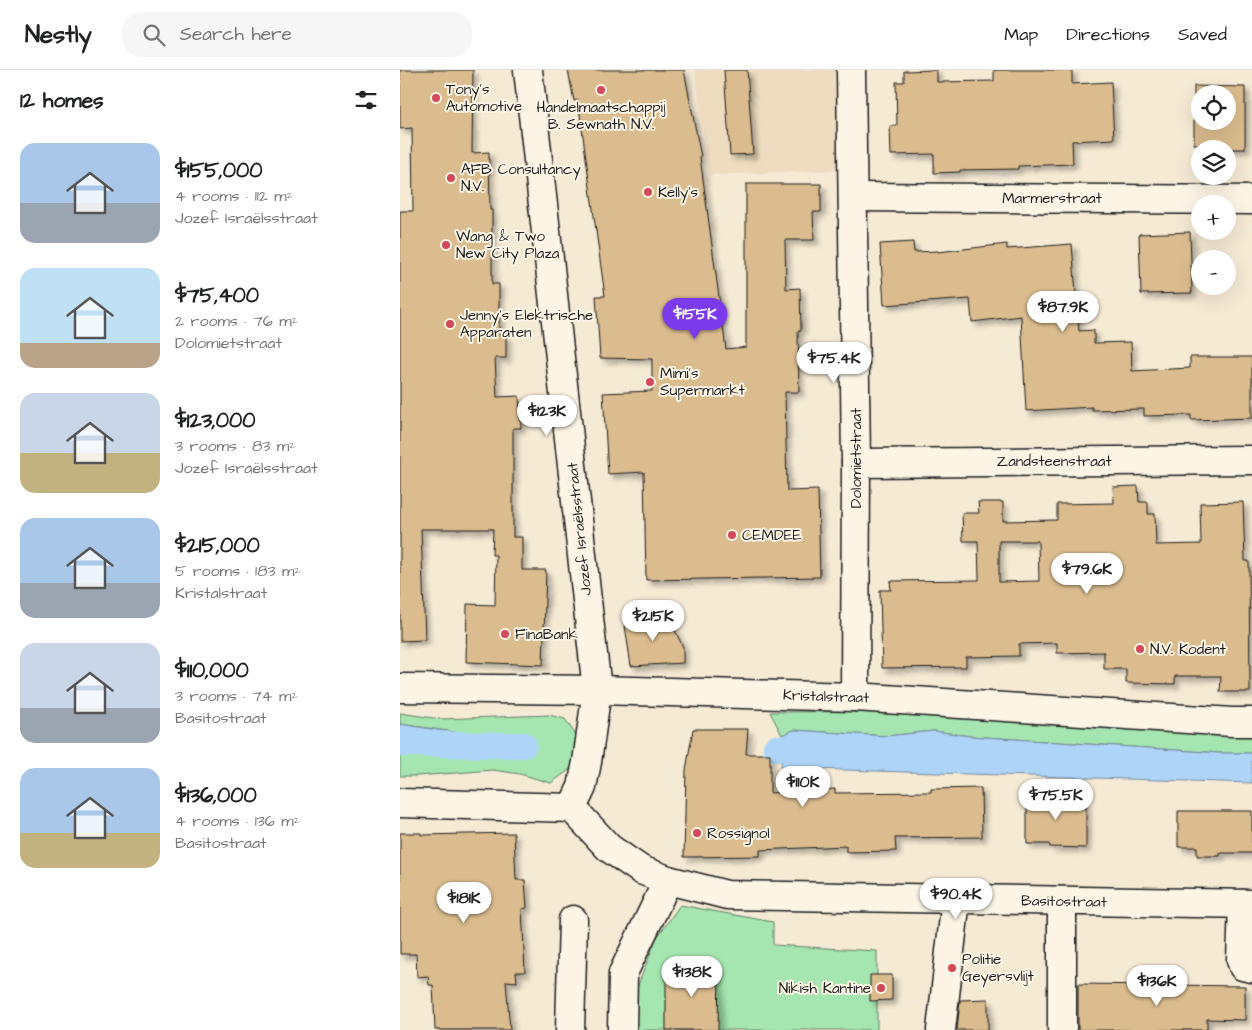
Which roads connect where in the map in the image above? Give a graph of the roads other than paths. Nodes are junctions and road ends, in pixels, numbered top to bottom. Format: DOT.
graph roads {
  1 [pos="528,70"];
  2 [pos="851,70"];
  3 [pos="853,197"];
  4 [pos="1252,200"];
  5 [pos="1252,460"];
  6 [pos="856,463"];
  7 [pos="400,688"];
  8 [pos="597,690"];
  9 [pos="855,697"];
  10 [pos="1252,722"];
  11 [pos="400,803"];
  12 [pos="572,808"];
  13 [pos="668,880"];
  14 [pos="956,899"];
  15 [pos="1062,901"];
  16 [pos="1247,904"];
  17 [pos="573,920"];
  18 [pos="1252,968"];
  19 [pos="570,1030"];
  20 [pos="622,1030"];
  21 [pos="941,1030"];
  22 [pos="1062,1030"];
  1 -- 8 [label="street, Jozef Israëlsstraat"];
  2 -- 3 [label="street, Dolomietstraat"];
  3 -- 4 [label="street, Marmerstraat"];
  3 -- 6 [label="street, Dolomietstraat"];
  5 -- 6 [label="street, Zandsteenstraat"];
  6 -- 9 [label="street, Dolomietstraat"];
  7 -- 8 [label="street, Kristalstraat"];
  8 -- 9 [label="street, Kristalstraat"];
  8 -- 12 [label="street, Jozef Israëlsstraat"];
  9 -- 10 [label="street, Kristalstraat"];
  11 -- 12 [label="street"];
  12 -- 13 [label="street, Basitostraat"];
  13 -- 14 [label="street, Basitostraat"];
  13 -- 20 [label="street"];
  14 -- 15 [label="street, Basitostraat"];
  14 -- 21 [label="street"];
  15 -- 16 [label="street, Basitostraat"];
  15 -- 22 [label="street"];
  16 -- 18 [label="street"];
  17 -- 19 [label="street"];
}
